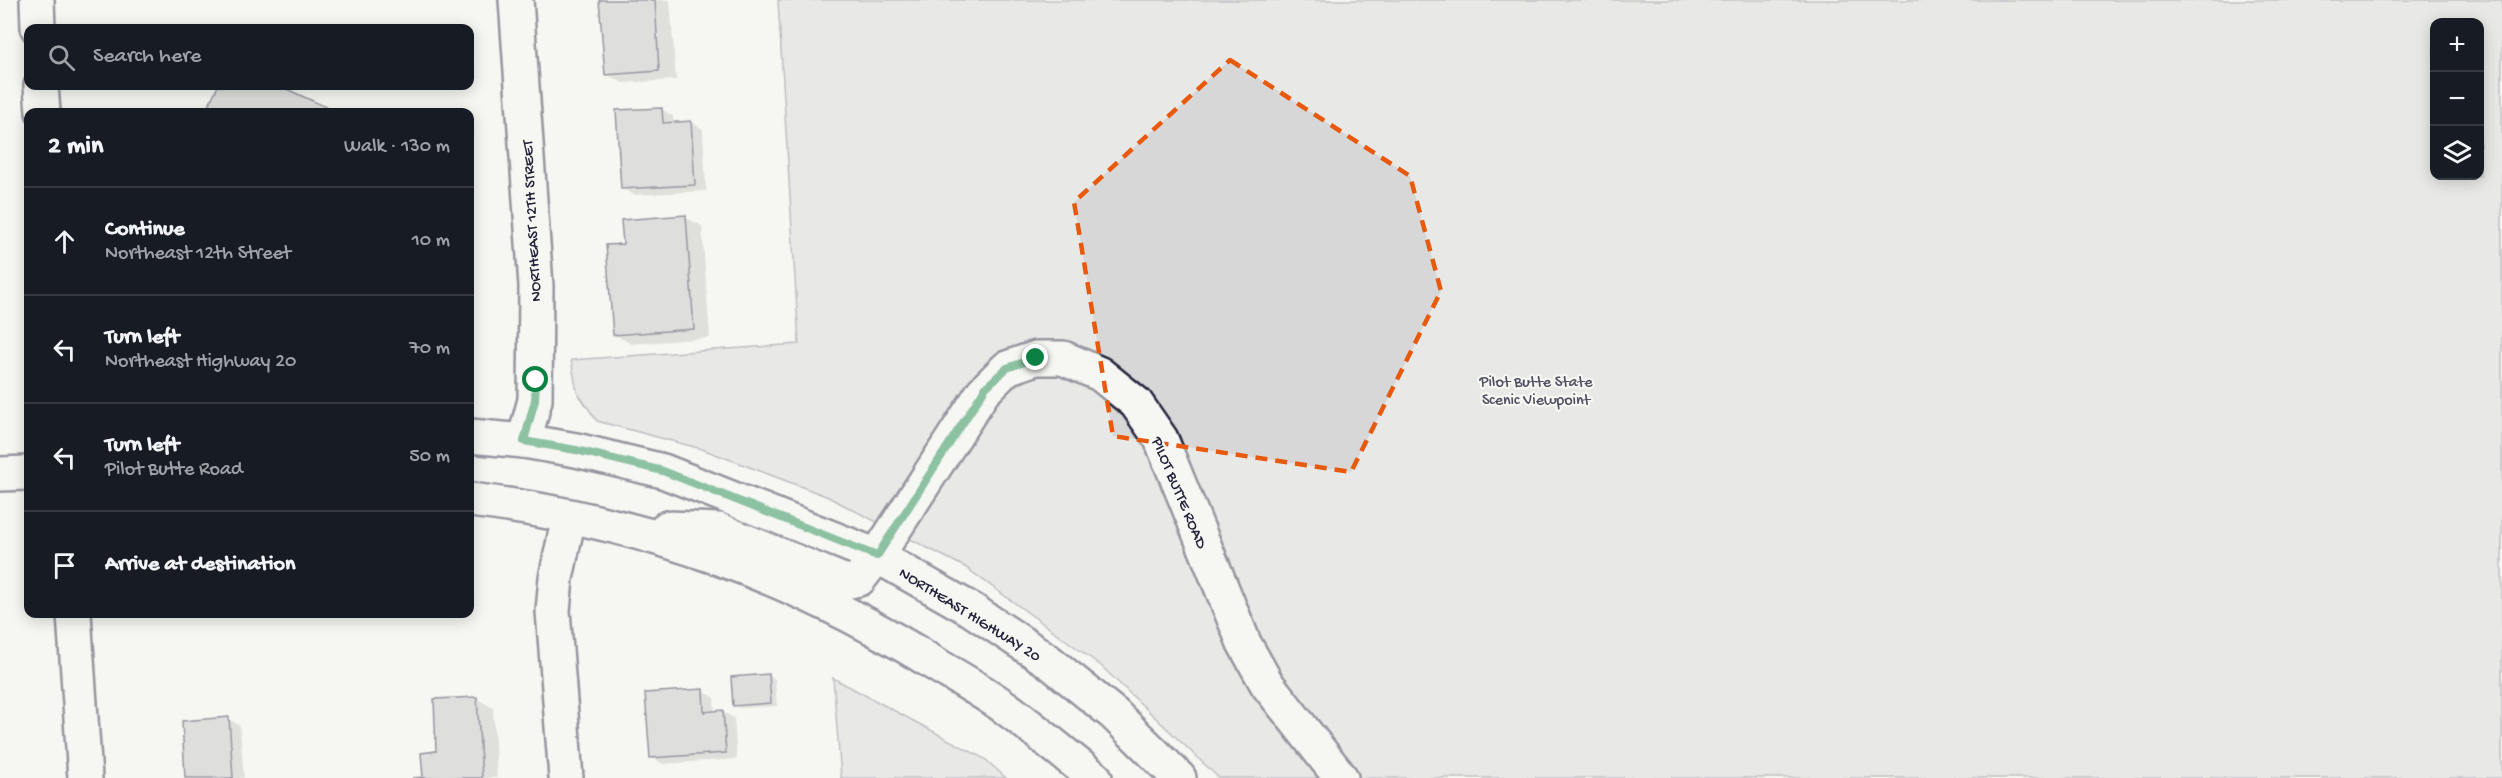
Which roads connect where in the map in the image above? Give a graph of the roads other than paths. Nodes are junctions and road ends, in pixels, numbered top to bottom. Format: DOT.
graph roads {
  1 [pos="36,0"];
  2 [pos="516,0"];
  3 [pos="38,24"];
  4 [pos="41,90"];
  5 [pos="43,108"];
  6 [pos="474,436"];
  7 [pos="524,441"];
  8 [pos="24,472"];
  9 [pos="0,474"];
  10 [pos="474,500"];
  11 [pos="569,517"];
  12 [pos="623,527"];
  13 [pos="877,556"];
  14 [pos="74,618"];
  15 [pos="85,778"];
  16 [pos="566,778"];
  17 [pos="1095,778"];
  18 [pos="1179,778"];
  19 [pos="1341,778"];
  1 -- 3 [label="main road"];
  2 -- 7 [label="main road, NORTHEAST 12TH STREET"];
  4 -- 5 [label="main road"];
  6 -- 7 [label="main road, NORTHEAST HIGHWAY 20"];
  7 -- 13 [label="main road, NORTHEAST HIGHWAY 20"];
  8 -- 9 [label="main road"];
  10 -- 11 [label="main road"];
  11 -- 12 [label="main road"];
  11 -- 16 [label="main road"];
  12 -- 13 [label="main road, PILOT BUTTE ROAD"];
  12 -- 17 [label="main road"];
  13 -- 18 [label="main road, NORTHEAST HIGHWAY 20"];
  13 -- 19 [label="main road, PILOT BUTTE ROAD"];
  14 -- 15 [label="main road"];
}
